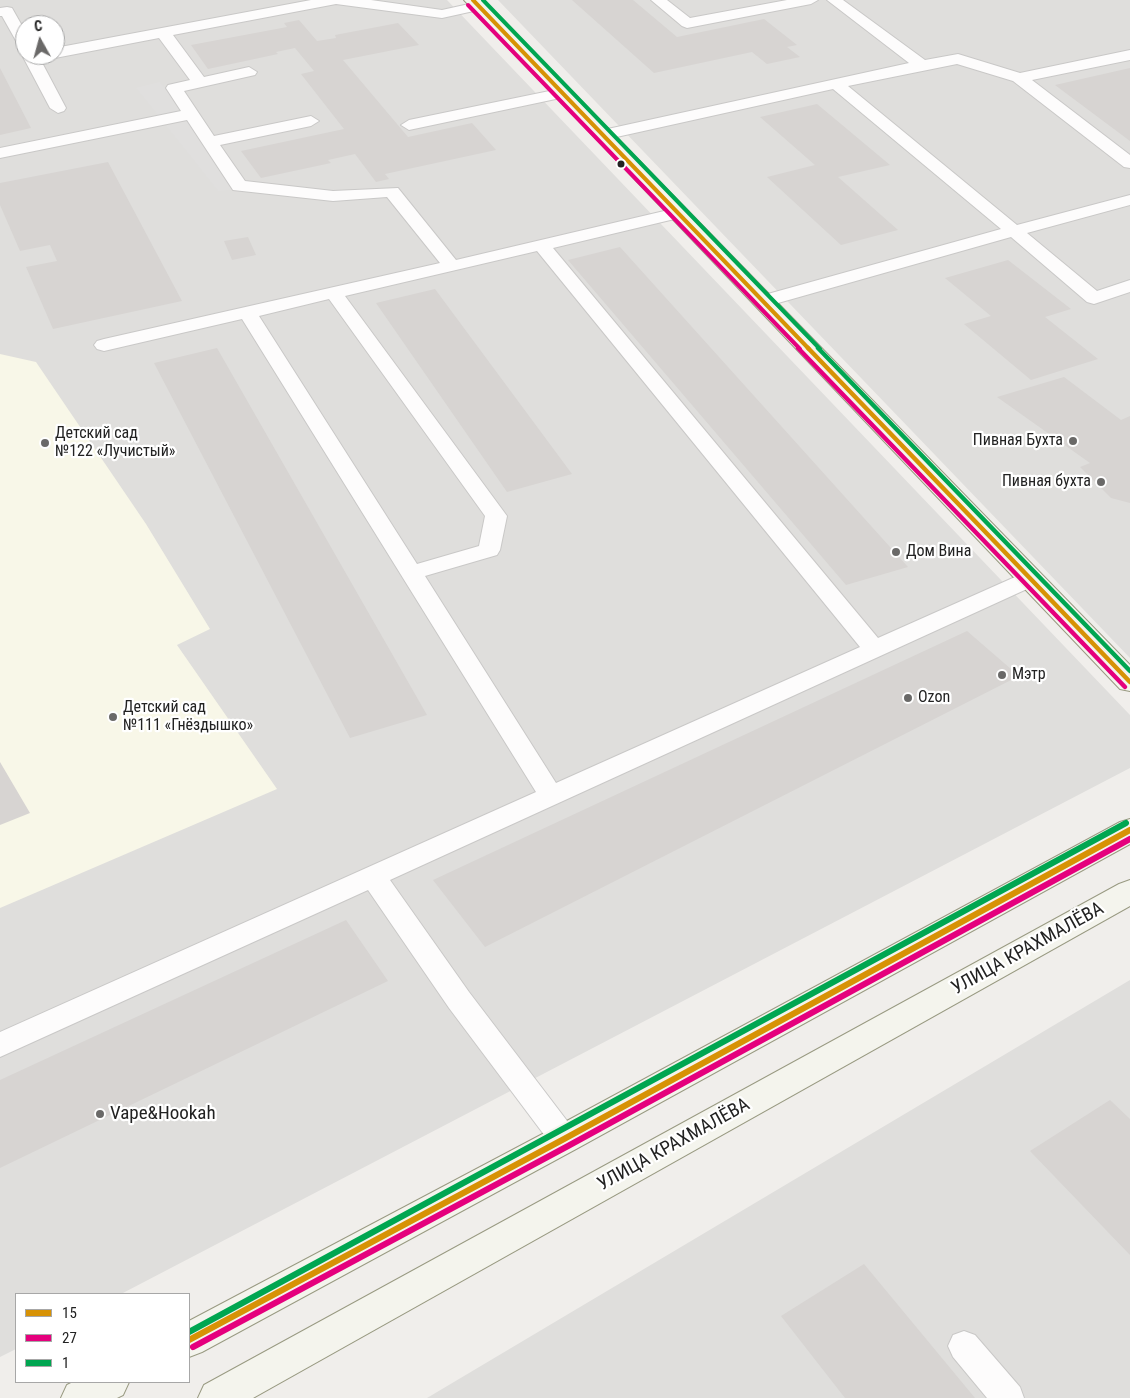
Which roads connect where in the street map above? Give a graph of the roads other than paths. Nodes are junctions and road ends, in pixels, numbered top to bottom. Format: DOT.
graph roads {
  1 [pos="336,0"];
  2 [pos="658,0"];
  3 [pos="811,0"];
  4 [pos="834,0"];
  5 [pos="475,3"];
  6 [pos="0,12"];
  7 [pos="15,24"];
  8 [pos="163,32"];
  9 [pos="65,51"];
  10 [pos="1130,55"];
  11 [pos="38,65"];
  12 [pos="922,65"];
  13 [pos="249,72"];
  14 [pos="1019,78"];
  15 [pos="200,82"];
  16 [pos="836,84"];
  17 [pos="564,93"];
  18 [pos="58,108"];
  19 [pos="191,114"];
  20 [pos="311,121"];
  21 [pos="409,125"];
  22 [pos="603,135"];
  23 [pos="210,142"];
  24 [pos="0,152"];
  25 [pos="1130,163"];
  26 [pos="1130,200"];
  27 [pos="677,213"];
  28 [pos="1014,231"];
  29 [pos="541,245"];
  30 [pos="452,266"];
  31 [pos="1130,286"];
  32 [pos="333,292"];
  33 [pos="764,301"];
  34 [pos="247,312"];
  35 [pos="104,345"];
  36 [pos="412,573"];
  37 [pos="1032,578"];
  38 [pos="874,649"];
  39 [pos="1130,682"];
  40 [pos="552,796"];
  41 [pos="1130,830"];
  42 [pos="372,875"];
  43 [pos="1130,892"];
  44 [pos="0,1045"];
  45 [pos="564,1138"];
  46 [pos="190,1339"];
  47 [pos="964,1346"];
  48 [pos="108,1383"];
  49 [pos="80,1398"];
  50 [pos="217,1398"];
  51 [pos="1008,1398"];
  1 -- 5 [label="lane"];
  1 -- 8 [label="lane"];
  2 -- 3 [label="lane"];
  4 -- 12 [label="lane"];
  5 -- 17 [label="main road"];
  6 -- 7 [label="lane"];
  8 -- 9 [label="lane"];
  8 -- 15 [label="lane"];
  10 -- 14 [label="lane"];
  11 -- 18 [label="lane"];
  12 -- 14 [label="lane"];
  12 -- 16 [label="lane"];
  13 -- 15 [label="lane"];
  14 -- 25 [label="lane"];
  15 -- 19 [label="lane"];
  16 -- 22 [label="lane"];
  16 -- 28 [label="lane"];
  17 -- 21 [label="lane"];
  17 -- 22 [label="main road"];
  19 -- 23 [label="lane"];
  19 -- 24 [label="lane"];
  20 -- 23 [label="lane"];
  22 -- 27 [label="main road"];
  23 -- 30 [label="lane"];
  26 -- 28 [label="lane"];
  27 -- 29 [label="lane"];
  27 -- 33 [label="main road"];
  28 -- 31 [label="lane"];
  28 -- 33 [label="lane"];
  29 -- 30 [label="lane"];
  29 -- 38 [label="lane"];
  30 -- 32 [label="lane"];
  32 -- 34 [label="lane"];
  32 -- 36 [label="lane"];
  33 -- 37 [label="main road"];
  34 -- 35 [label="lane"];
  34 -- 36 [label="lane"];
  36 -- 40 [label="lane"];
  37 -- 38 [label="lane"];
  37 -- 39 [label="main road"];
  38 -- 40 [label="lane"];
  40 -- 42 [label="lane"];
  41 -- 45 [label="main road"];
  42 -- 44 [label="lane"];
  42 -- 45 [label="lane"];
  43 -- 50 [label="main road, УЛИЦА КРАХМАЛЁВА"];
  45 -- 46 [label="main road"];
  47 -- 51 [label="lane"];
  48 -- 49 [label="main road"];
}
